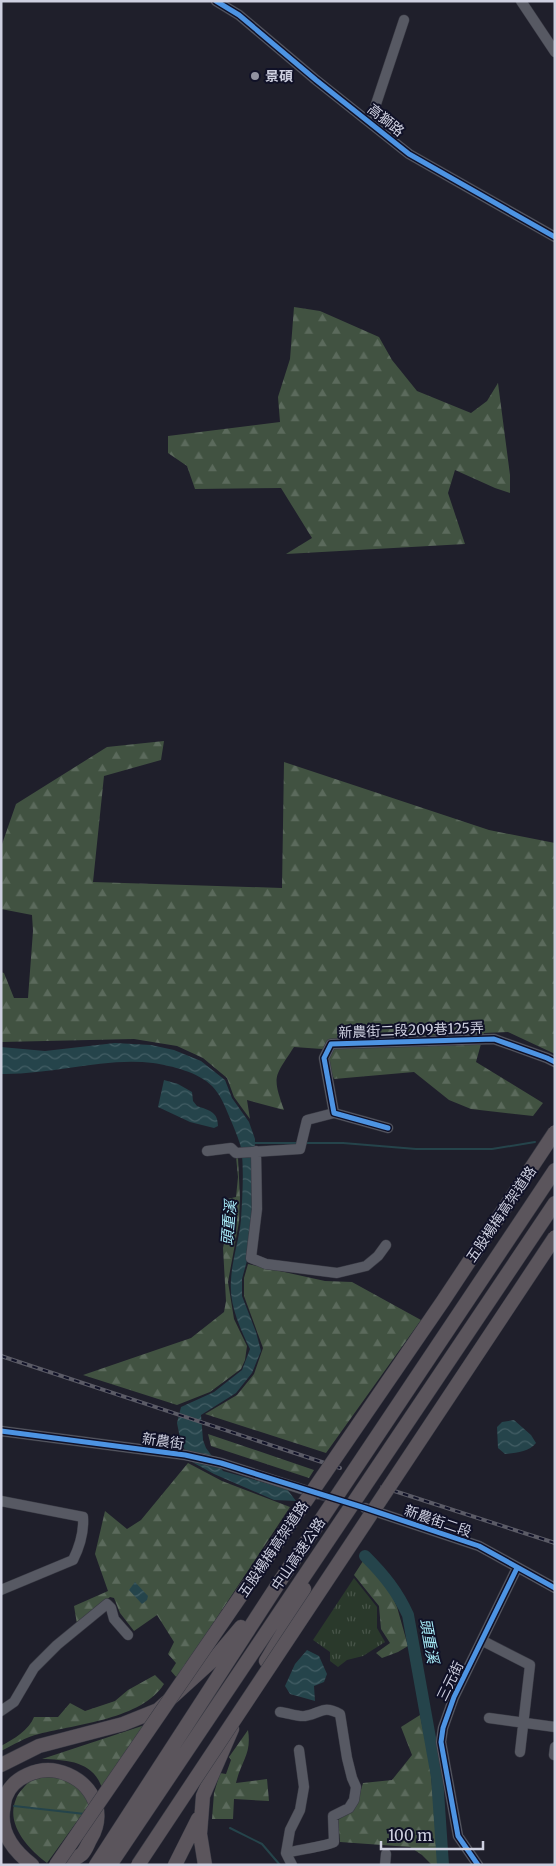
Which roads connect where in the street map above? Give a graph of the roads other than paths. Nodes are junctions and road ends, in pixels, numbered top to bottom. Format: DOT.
graph roads {
  1 [pos="216,1"];
  2 [pos="521,1"];
  3 [pos="404,20"];
  4 [pos="555,52"];
  5 [pos="370,122"];
  6 [pos="555,237"];
  7 [pos="555,1062"];
  8 [pos="334,1113"];
  9 [pos="388,1128"];
  10 [pos="555,1132"];
  11 [pos="207,1151"];
  12 [pos="254,1151"];
  13 [pos="555,1170"];
  14 [pos="555,1203"];
  15 [pos="555,1237"];
  16 [pos="386,1245"];
  17 [pos="1,1431"];
  18 [pos="317,1494"];
  19 [pos="1,1501"];
  20 [pos="365,1508"];
  21 [pos="319,1555"];
  22 [pos="518,1568"];
  23 [pos="282,1578"];
  24 [pos="555,1588"];
  25 [pos="1,1590"];
  26 [pos="128,1635"];
  27 [pos="483,1641"];
  28 [pos="1,1710"];
  29 [pos="280,1712"];
  30 [pos="489,1718"];
  31 [pos="523,1722"];
  32 [pos="555,1727"];
  33 [pos="299,1750"];
  34 [pos="520,1752"];
  35 [pos="1,1765"];
  36 [pos="199,1822"];
  37 [pos="286,1852"];
  38 [pos="32,1865"];
  39 [pos="56,1865"];
  40 [pos="66,1865"];
  41 [pos="96,1865"];
  42 [pos="110,1865"];
  43 [pos="138,1865"];
  44 [pos="175,1865"];
  45 [pos="205,1865"];
  46 [pos="292,1865"];
  47 [pos="478,1865"];
  1 -- 5 [label="street, 高獅路"];
  2 -- 4 [label="street"];
  3 -- 5 [label="street"];
  5 -- 6 [label="street, 高獅路"];
  7 -- 8 [label="street, 新農街二段209巷125弄"];
  8 -- 9 [label="street"];
  8 -- 12 [label="street"];
  10 -- 39 [label="highway, 五股楊梅高架道路, bridge"];
  11 -- 12 [label="street"];
  12 -- 16 [label="street"];
  13 -- 23 [label="highway, 中山高速公路"];
  14 -- 21 [label="highway, 中山高速公路"];
  15 -- 43 [label="highway, bridge"];
  17 -- 18 [label="street, 新農街"];
  19 -- 25 [label="street"];
  20 -- 22 [label="street, 新農街二段"];
  21 -- 36 [label="highway"];
  21 -- 42 [label="highway, 中山高速公路"];
  22 -- 24 [label="street, 新農街二段"];
  22 -- 27 [label="street, 三元街"];
  23 -- 35 [label="highway"];
  23 -- 41 [label="highway, 中山高速公路"];
  26 -- 28 [label="street"];
  27 -- 31 [label="street"];
  27 -- 47 [label="street, 三元街"];
  29 -- 37 [label="street"];
  30 -- 31 [label="street"];
  31 -- 32 [label="street"];
  31 -- 34 [label="street"];
  33 -- 37 [label="street"];
  36 -- 44 [label="highway"];
  36 -- 45 [label="highway"];
  37 -- 46 [label="street"];
  38 -- 40 [label="highway"];
}
